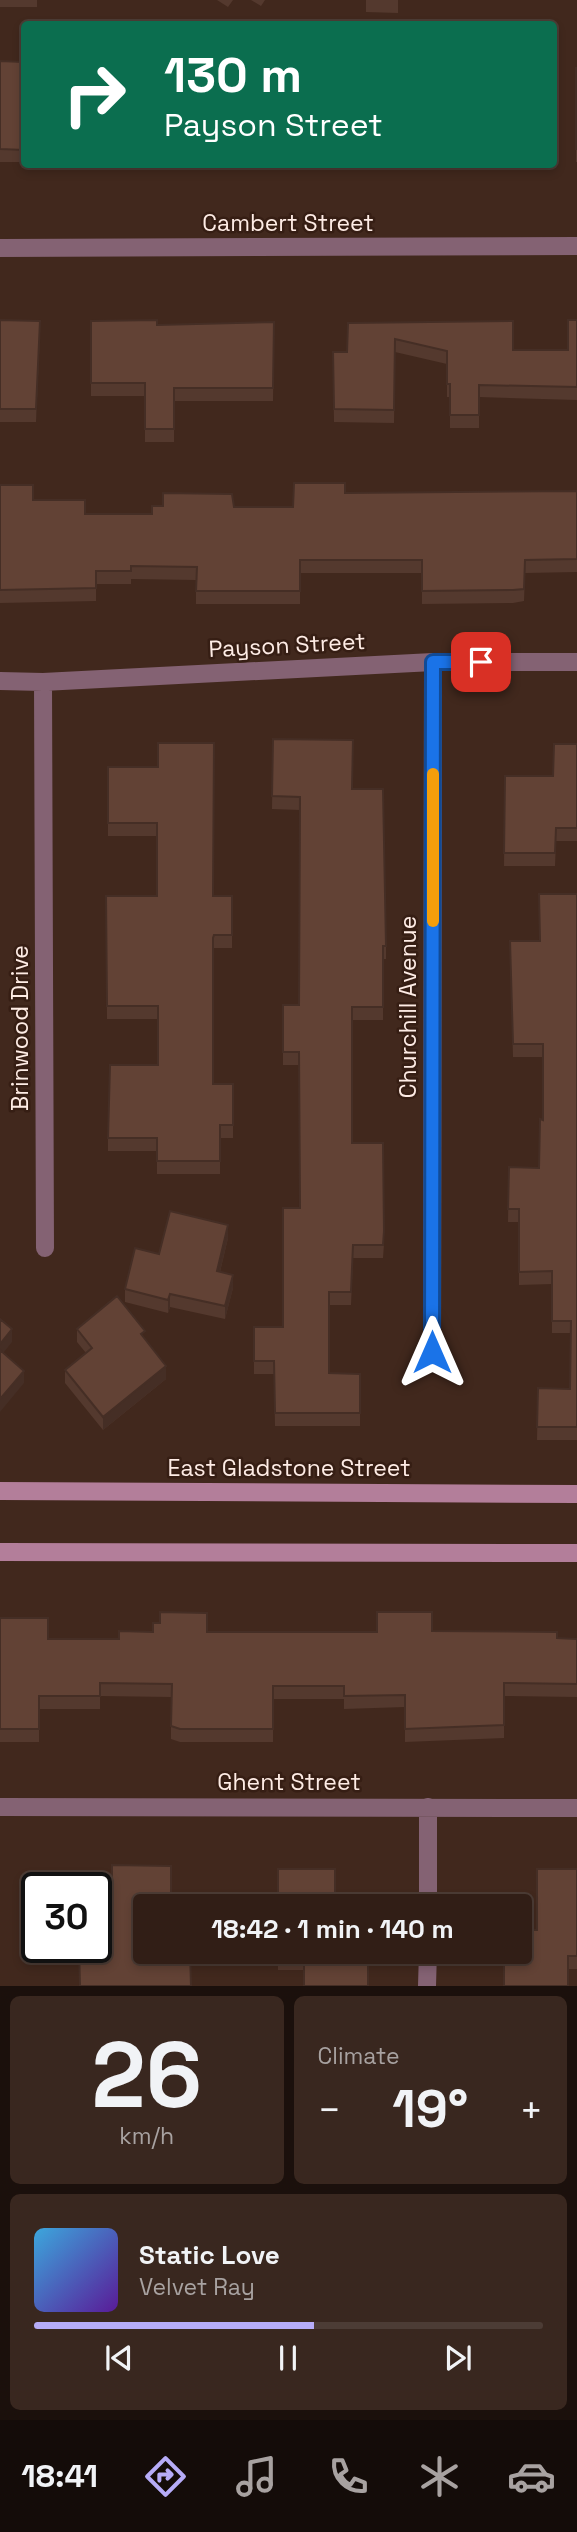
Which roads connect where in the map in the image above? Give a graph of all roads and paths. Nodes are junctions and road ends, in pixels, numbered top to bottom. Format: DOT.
graph roads {
  1 [pos="577,247"];
  2 [pos="0,248"];
  3 [pos="433,662"];
  4 [pos="577,662"];
  5 [pos="0,681"];
  6 [pos="43,682"];
  7 [pos="45,1248"];
  8 [pos="432,1352"];
  9 [pos="0,1492"];
  10 [pos="577,1494"];
  11 [pos="0,1552"];
  12 [pos="577,1553"];
  13 [pos="0,1807"];
  14 [pos="428,1807"];
  15 [pos="577,1808"];
  16 [pos="428,1894"];
  17 [pos="428,1964"];
  18 [pos="428,1986"];
  1 -- 2 [label="street, Cambert Street"];
  3 -- 4 [label="street, Payson Street"];
  3 -- 6 [label="street, Payson Street"];
  3 -- 8 [label="street, Churchill Avenue"];
  5 -- 6 [label="street, Payson Street"];
  6 -- 7 [label="street, Brinwood Drive"];
  9 -- 10 [label="street, East Gladstone Street"];
  11 -- 12 [label="street"];
  13 -- 14 [label="street, Ghent Street"];
  14 -- 15 [label="street, Ghent Street"];
  14 -- 16 [label="street"];
  17 -- 18 [label="street"];
}
